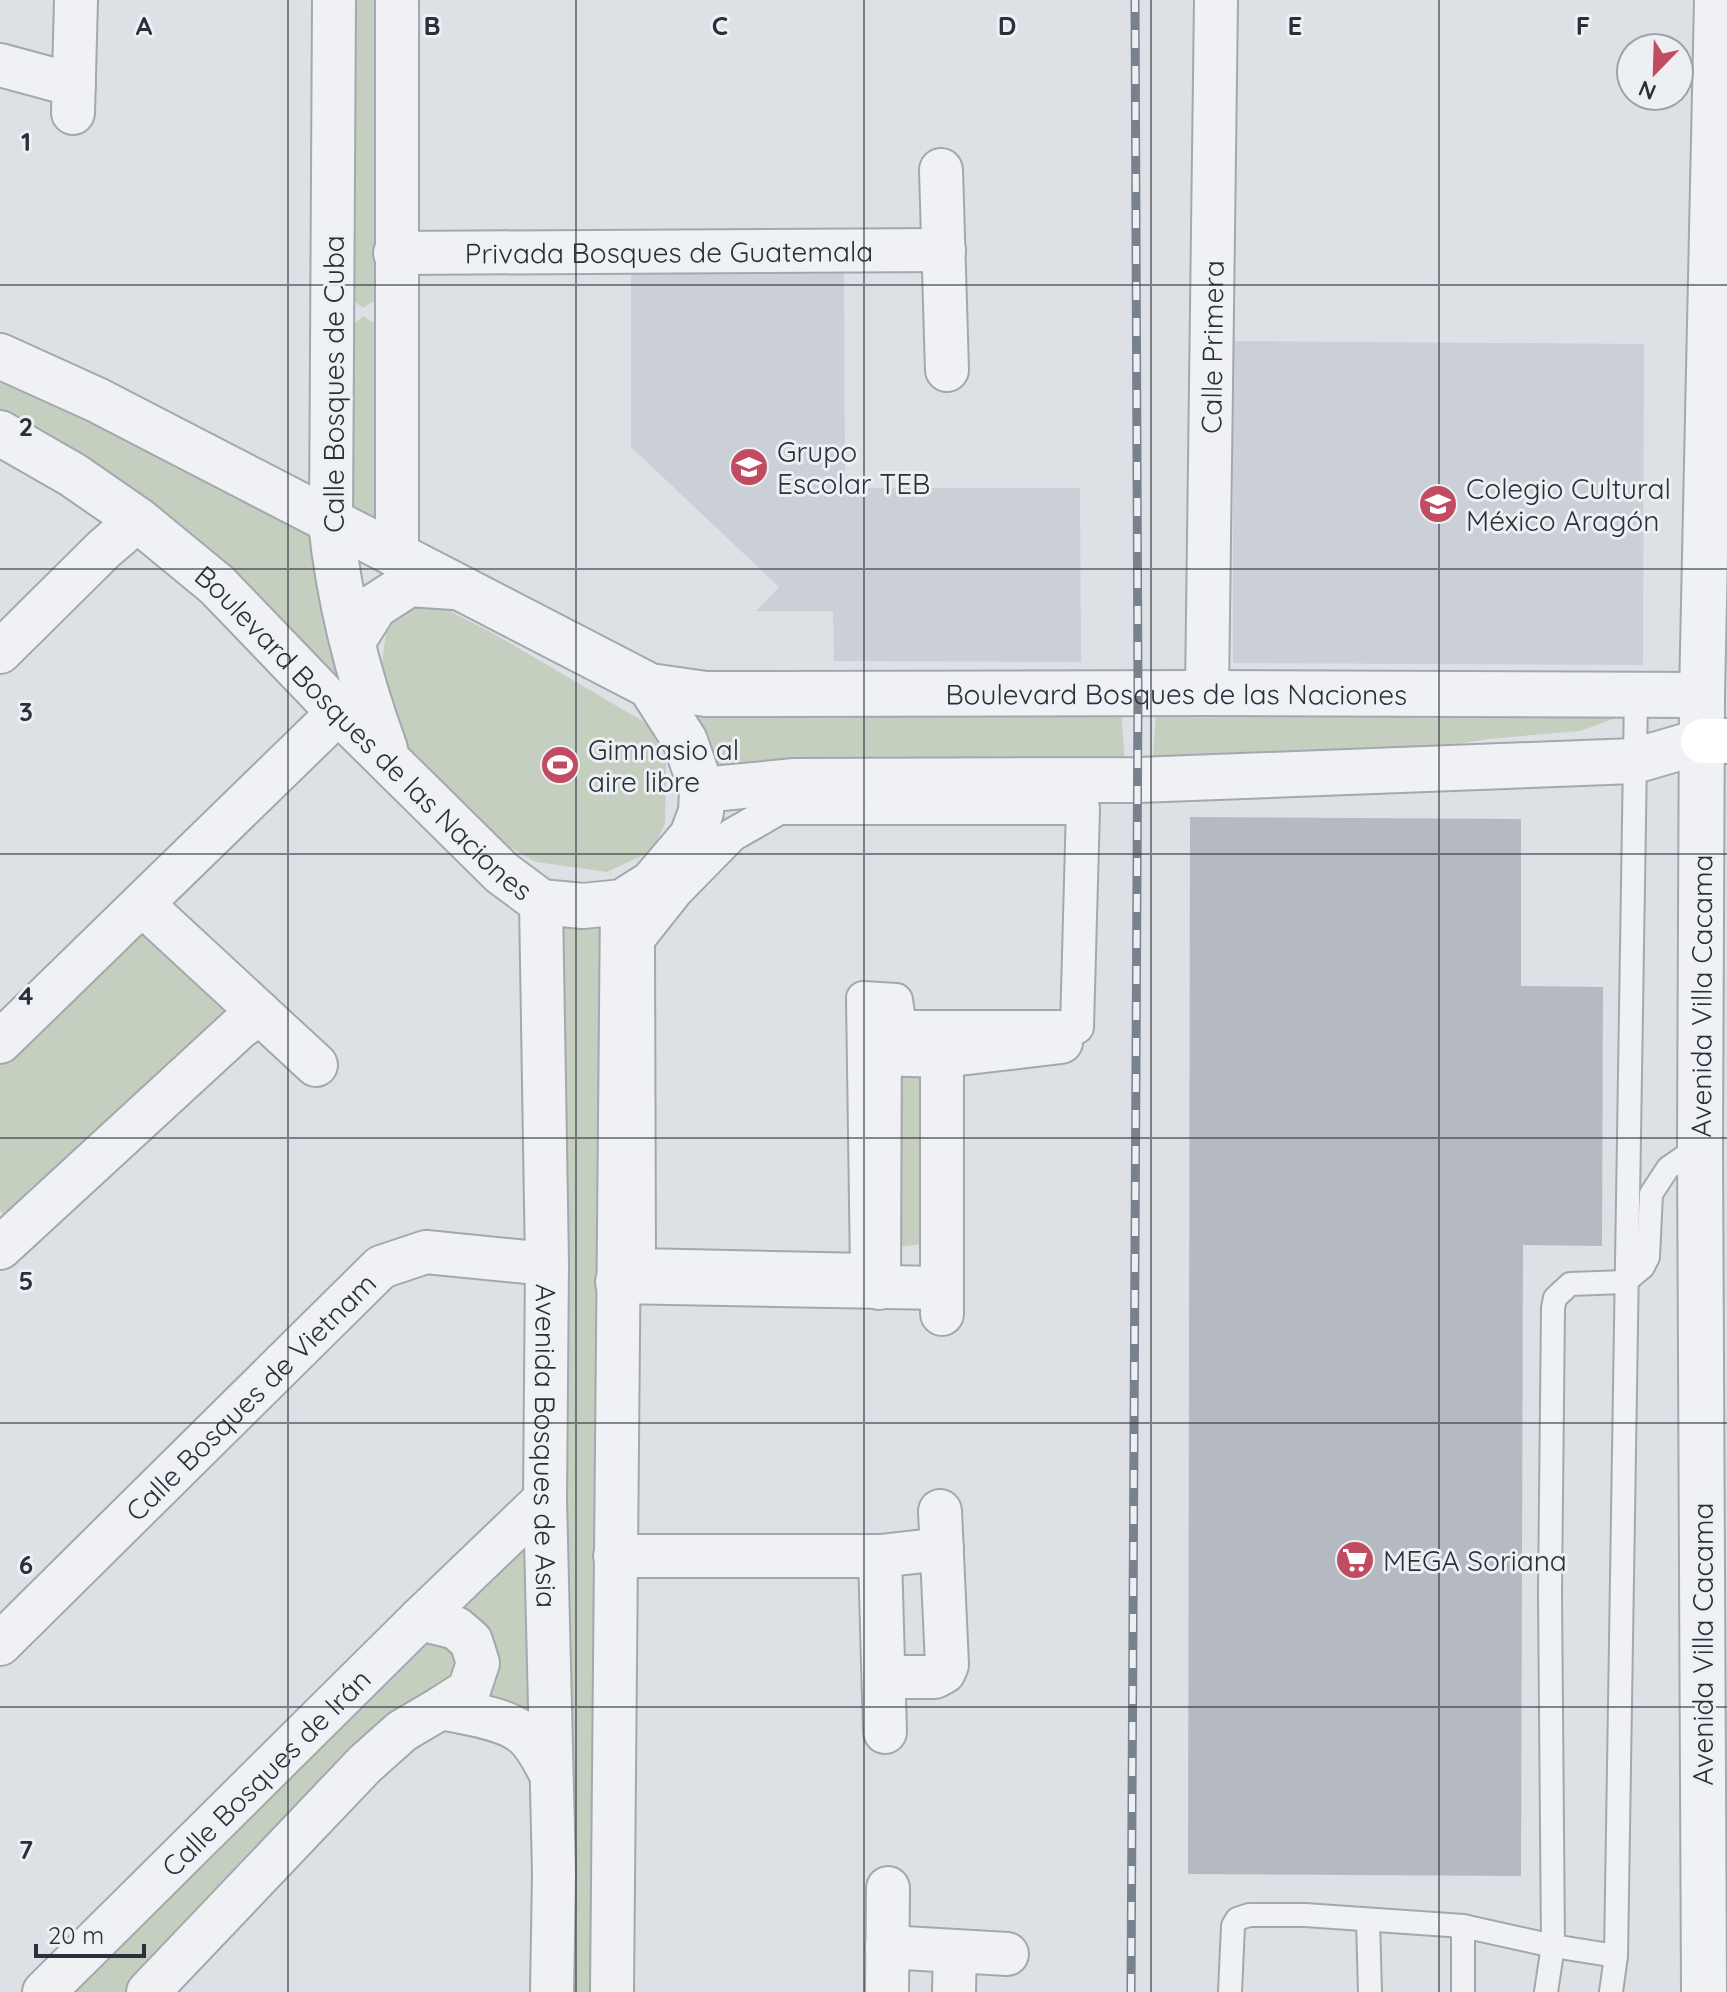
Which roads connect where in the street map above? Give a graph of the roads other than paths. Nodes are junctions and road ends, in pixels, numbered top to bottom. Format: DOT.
graph roads {
  1 [pos="76,0"];
  2 [pos="334,0"];
  3 [pos="397,0"];
  4 [pos="1216,0"];
  5 [pos="1717,0"];
  6 [pos="0,65"];
  7 [pos="941,170"];
  8 [pos="944,250"];
  9 [pos="395,253"];
  10 [pos="0,356"];
  11 [pos="947,370"];
  12 [pos="1718,410"];
  13 [pos="0,433"];
  14 [pos="1717,514"];
  15 [pos="138,520"];
  16 [pos="331,523"];
  17 [pos="397,557"];
  18 [pos="454,587"];
  19 [pos="353,641"];
  20 [pos="0,652"];
  21 [pos="650,686"];
  22 [pos="1207,693"];
  23 [pos="1714,694"];
  24 [pos="1636,695"];
  25 [pos="339,712"];
  26 [pos="1715,741"];
  27 [pos="389,760"];
  28 [pos="1634,761"];
  29 [pos="1714,786"];
  30 [pos="702,790"];
  31 [pos="541,902"];
  32 [pos="622,902"];
  33 [pos="142,904"];
  34 [pos="260,1013"];
  35 [pos="0,1042"];
  36 [pos="1061,1042"];
  37 [pos="942,1056"];
  38 [pos="316,1065"];
  39 [pos="1700,1146"];
  40 [pos="3,1238"];
  41 [pos="547,1264"];
  42 [pos="628,1274"];
  43 [pos="1625,1282"];
  44 [pos="879,1288"];
  45 [pos="545,1499"];
  46 [pos="615,1556"];
  47 [pos="880,1556"];
  48 [pos="420,1619"];
  49 [pos="0,1644"];
  50 [pos="884,1677"];
  51 [pos="441,1708"];
  52 [pos="885,1732"];
  53 [pos="551,1774"];
  54 [pos="888,1888"];
  55 [pos="1368,1920"];
  56 [pos="1463,1926"];
  57 [pos="1553,1946"];
  58 [pos="887,1947"];
  59 [pos="955,1951"];
  60 [pos="1007,1954"];
  61 [pos="1616,1956"];
  62 [pos="44,1992"];
  63 [pos="148,1992"];
  64 [pos="552,1992"];
  65 [pos="612,1992"];
  66 [pos="887,1992"];
  67 [pos="954,1992"];
  68 [pos="1230,1992"];
  69 [pos="1370,1992"];
  70 [pos="1463,1992"];
  71 [pos="1546,1992"];
  72 [pos="1611,1992"];
  73 [pos="1704,1992"];
  1 -- 6 [label="street"];
  2 -- 16 [label="street, Calle Bosques de Cuba"];
  3 -- 9 [label="street"];
  4 -- 22 [label="street, Calle Primera"];
  5 -- 12 [label="street, Avenida Villa Cacama"];
  7 -- 8 [label="street"];
  8 -- 9 [label="street, Privada Bosques de Guatemala"];
  8 -- 11 [label="street"];
  9 -- 17 [label="street"];
  10 -- 16 [label="street, Boulevard Bosques de las Naciones"];
  12 -- 14 [label="street, Avenida Villa Cacama"];
  13 -- 15 [label="street, Boulevard Bosques de las Naciones"];
  14 -- 23 [label="street, Avenida Villa Cacama"];
  15 -- 20 [label="street"];
  15 -- 25 [label="street, Boulevard Bosques de las Naciones"];
  16 -- 17 [label="street, Boulevard Bosques de las Naciones"];
  16 -- 19 [label="street, Calle Bosques de Cuba"];
  17 -- 18 [label="street, Boulevard Bosques de las Naciones"];
  18 -- 19 [label="street"];
  18 -- 21 [label="street, Boulevard Bosques de las Naciones"];
  19 -- 27 [label="street, Calle Bosques de Cuba"];
  21 -- 22 [label="street, Boulevard Bosques de las Naciones"];
  21 -- 30 [label="street, Boulevard Bosques de las Naciones"];
  22 -- 24 [label="street, Boulevard Bosques de las Naciones"];
  23 -- 24 [label="street, Boulevard Bosques de las Naciones"];
  23 -- 26 [label="street, Avenida Villa Cacama"];
  24 -- 28 [label="lane"];
  25 -- 27 [label="street, Boulevard Bosques de las Naciones"];
  25 -- 33 [label="street"];
  26 -- 28 [label="street"];
  26 -- 29 [label="street, Avenida Villa Cacama"];
  27 -- 31 [label="street, Boulevard Bosques de las Naciones"];
  28 -- 30 [label="street"];
  28 -- 43 [label="lane"];
  29 -- 39 [label="street, Avenida Villa Cacama"];
  30 -- 32 [label="street, Boulevard Bosques de las Naciones"];
  31 -- 32 [label="street, Boulevard Bosques de las Naciones"];
  31 -- 41 [label="street, Avenida Bosques de Asia"];
  32 -- 42 [label="street"];
  33 -- 34 [label="street"];
  33 -- 35 [label="street"];
  34 -- 38 [label="street"];
  34 -- 40 [label="street"];
  36 -- 37 [label="street"];
  37 -- 44 [label="street"];
  37 -- 44 [label="street"];
  39 -- 43 [label="lane"];
  39 -- 73 [label="street, Avenida Villa Cacama"];
  41 -- 45 [label="street, Avenida Bosques de Asia"];
  41 -- 49 [label="street, Calle Bosques de Vietnam"];
  42 -- 42 [label="street"];
  42 -- 44 [label="street"];
  42 -- 46 [label="street"];
  43 -- 57 [label="lane"];
  43 -- 61 [label="lane"];
  45 -- 48 [label="street, Calle Bosques de Irán"];
  45 -- 53 [label="street, Avenida Bosques de Asia"];
  46 -- 47 [label="street"];
  46 -- 65 [label="street"];
  47 -- 50 [label="street"];
  47 -- 50 [label="street"];
  48 -- 51 [label="street"];
  48 -- 62 [label="street, Calle Bosques de Irán"];
  50 -- 52 [label="street"];
  51 -- 53 [label="street"];
  51 -- 63 [label="street"];
  53 -- 64 [label="street, Avenida Bosques de Asia"];
  54 -- 58 [label="street"];
  55 -- 56 [label="lane"];
  55 -- 68 [label="lane"];
  55 -- 69 [label="lane"];
  56 -- 57 [label="lane"];
  56 -- 70 [label="lane"];
  57 -- 61 [label="lane"];
  57 -- 71 [label="lane"];
  58 -- 59 [label="street"];
  58 -- 66 [label="street"];
  59 -- 60 [label="street"];
  59 -- 67 [label="street"];
  61 -- 72 [label="lane"];
}
